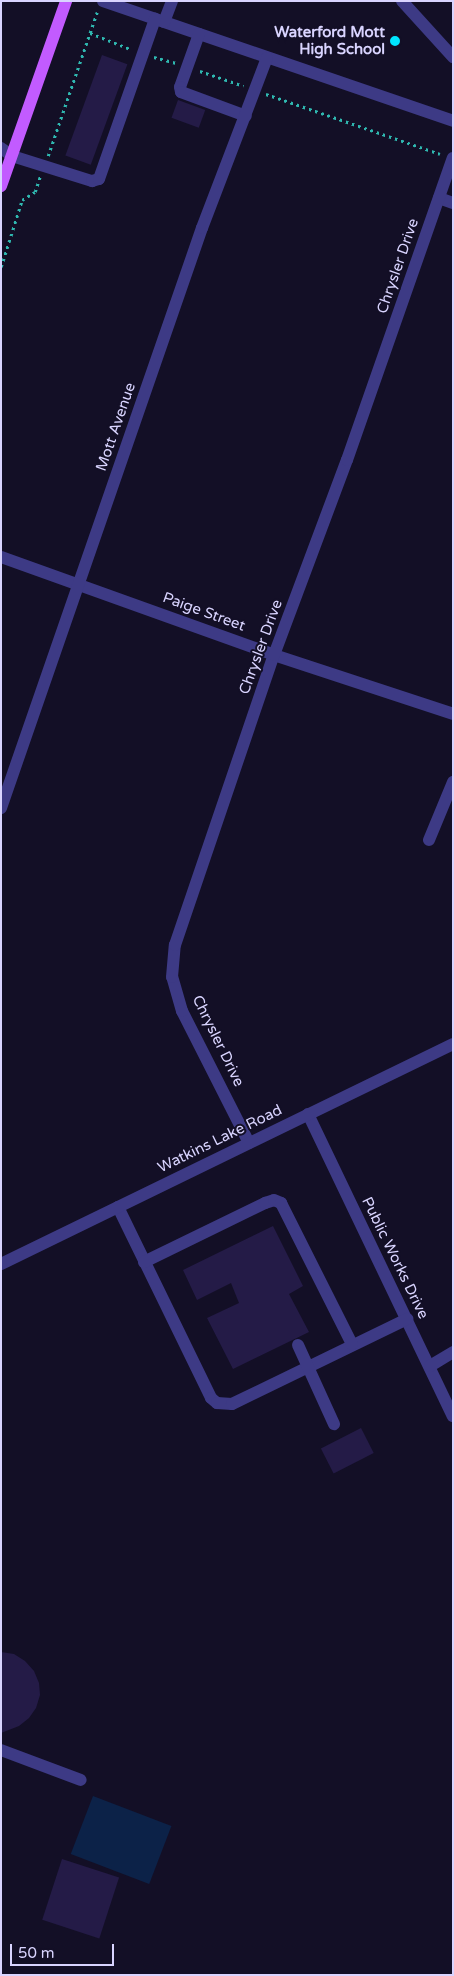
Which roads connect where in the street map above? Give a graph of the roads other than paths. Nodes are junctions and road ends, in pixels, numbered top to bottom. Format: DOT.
graph roads {
  1 [pos="66,1"];
  2 [pos="103,1"];
  3 [pos="172,1"];
  4 [pos="402,1"];
  5 [pos="159,21"];
  6 [pos="199,34"];
  7 [pos="453,56"];
  8 [pos="266,58"];
  9 [pos="246,116"];
  10 [pos="453,121"];
  11 [pos="1,148"];
  12 [pos="12,156"];
  13 [pos="453,158"];
  14 [pos="1,186"];
  15 [pos="439,198"];
  16 [pos="453,202"];
  17 [pos="1,557"];
  18 [pos="79,585"];
  19 [pos="274,655"];
  20 [pos="453,714"];
  21 [pos="453,782"];
  22 [pos="1,808"];
  23 [pos="429,840"];
  24 [pos="453,1044"];
  25 [pos="308,1114"];
  26 [pos="249,1143"];
  27 [pos="118,1208"];
  28 [pos="144,1262"];
  29 [pos="1,1264"];
  30 [pos="407,1319"];
  31 [pos="352,1344"];
  32 [pos="298,1345"];
  33 [pos="453,1352"];
  34 [pos="308,1366"];
  35 [pos="430,1366"];
  36 [pos="453,1416"];
  37 [pos="334,1424"];
  38 [pos="1,1750"];
  39 [pos="81,1780"];
  1 -- 12 [label="main road"];
  2 -- 5 [label="street"];
  3 -- 5 [label="street"];
  4 -- 7 [label="street"];
  5 -- 6 [label="street"];
  5 -- 12 [label="street"];
  6 -- 8 [label="street"];
  6 -- 9 [label="street"];
  8 -- 9 [label="street, Mott Avenue"];
  8 -- 10 [label="street"];
  9 -- 18 [label="street, Mott Avenue"];
  11 -- 12 [label="street"];
  12 -- 14 [label="main road"];
  13 -- 15 [label="street, Chrysler Drive"];
  15 -- 16 [label="street"];
  15 -- 19 [label="street, Chrysler Drive"];
  17 -- 18 [label="street, Paige Street"];
  18 -- 19 [label="street, Paige Street"];
  18 -- 22 [label="street, Mott Avenue"];
  19 -- 20 [label="street, Paige Street"];
  19 -- 26 [label="street, Chrysler Drive"];
  21 -- 23 [label="street"];
  24 -- 25 [label="street, Watkins Lake Road"];
  25 -- 26 [label="street, Watkins Lake Road"];
  25 -- 30 [label="street, Public Works Drive"];
  26 -- 27 [label="street, Watkins Lake Road"];
  27 -- 28 [label="street"];
  27 -- 29 [label="street, Watkins Lake Road"];
  28 -- 31 [label="street"];
  28 -- 34 [label="street"];
  30 -- 31 [label="street"];
  30 -- 35 [label="street, Public Works Drive"];
  31 -- 34 [label="street"];
  32 -- 34 [label="street"];
  33 -- 35 [label="street"];
  34 -- 37 [label="street"];
  35 -- 36 [label="street, Public Works Drive"];
  38 -- 39 [label="street"];
}
